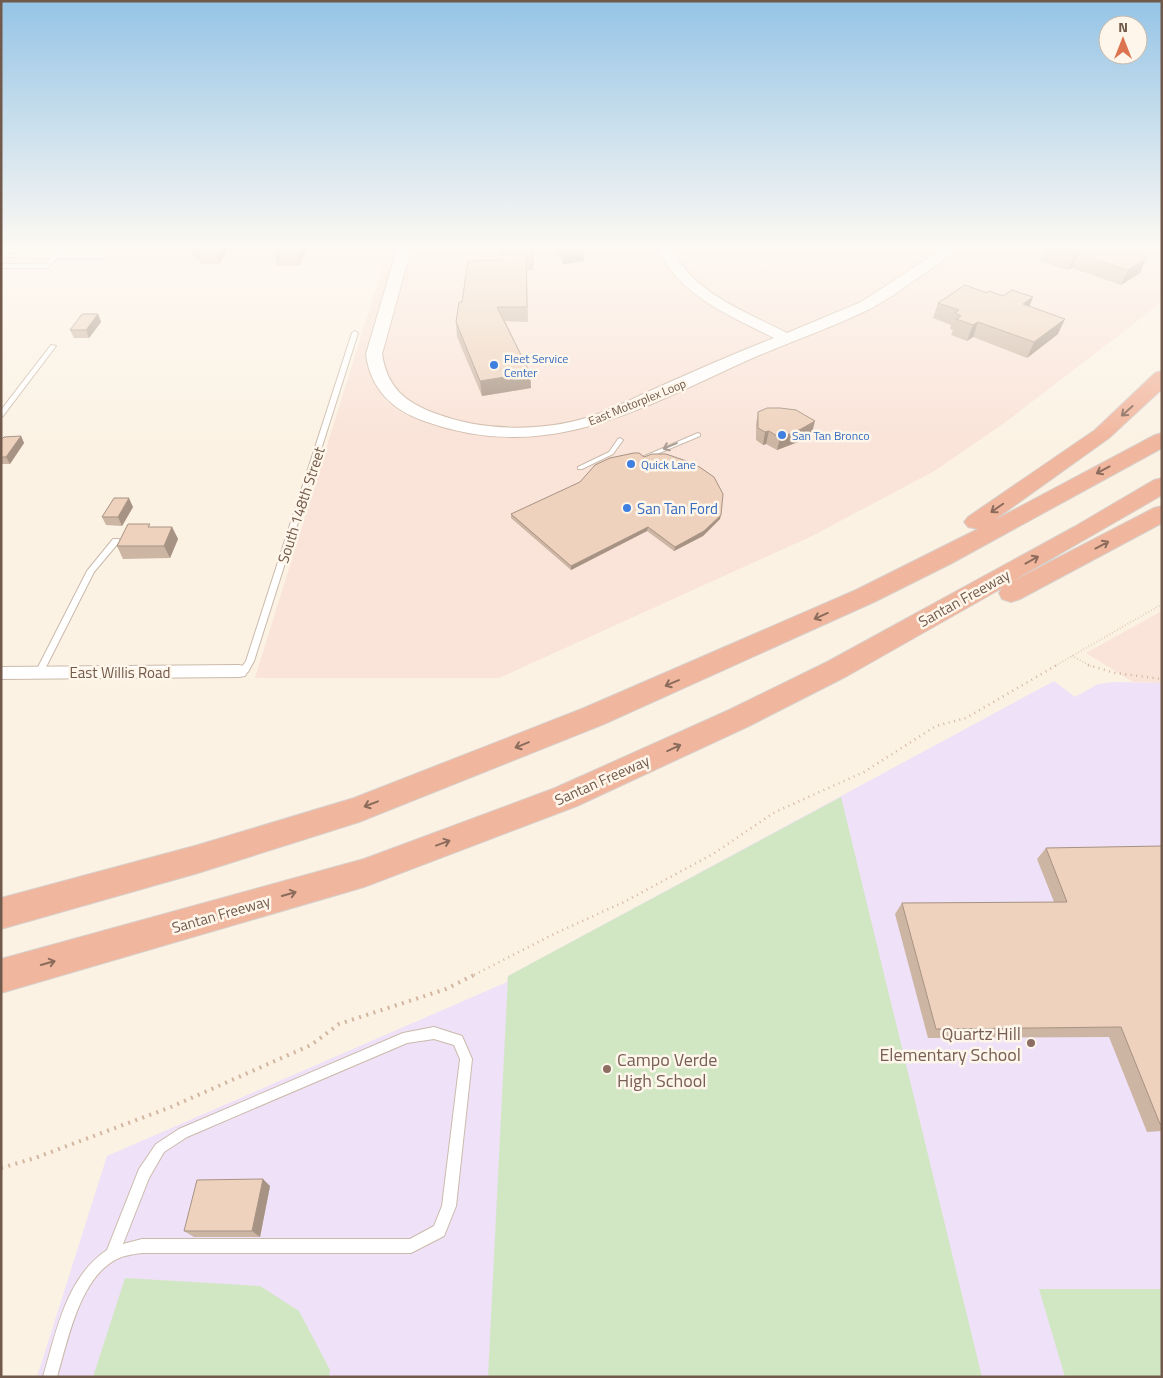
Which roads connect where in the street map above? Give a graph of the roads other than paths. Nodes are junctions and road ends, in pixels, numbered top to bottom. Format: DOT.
graph roads {
  1 [pos="386,313"];
  2 [pos="739,313"];
  3 [pos="847,313"];
  4 [pos="355,333"];
  5 [pos="786,338"];
  6 [pos="53,346"];
  7 [pos="1162,377"];
  8 [pos="1,415"];
  9 [pos="698,435"];
  10 [pos="1162,439"];
  11 [pos="620,440"];
  12 [pos="643,458"];
  13 [pos="580,468"];
  14 [pos="594,470"];
  15 [pos="1162,485"];
  16 [pos="1162,513"];
  17 [pos="116,541"];
  18 [pos="865,596"];
  19 [pos="837,669"];
  20 [pos="240,671"];
  21 [pos="1,673"];
  22 [pos="39,673"];
  23 [pos="1,914"];
  24 [pos="1,976"];
  25 [pos="112,1254"];
  26 [pos="50,1377"];
  1 -- 5 [label="street, East Motorplex Loop"];
  2 -- 5 [label="street"];
  3 -- 5 [label="street, East Motorplex Loop"];
  4 -- 20 [label="lane, South 148th Street"];
  6 -- 8 [label="lane"];
  7 -- 18 [label="highway, one-way"];
  9 -- 12 [label="lane, one-way"];
  10 -- 18 [label="highway, one-way"];
  11 -- 13 [label="lane"];
  13 -- 14 [label="lane"];
  19 -- 15 [label="highway, Santan Freeway, one-way"];
  19 -- 16 [label="highway, one-way"];
  17 -- 22 [label="lane"];
  18 -- 23 [label="highway, one-way"];
  24 -- 19 [label="highway, Santan Freeway, one-way"];
  20 -- 22 [label="street, East Willis Road"];
  21 -- 22 [label="street, East Willis Road"];
  25 -- 25 [label="lane"];
  25 -- 26 [label="lane"];
}
